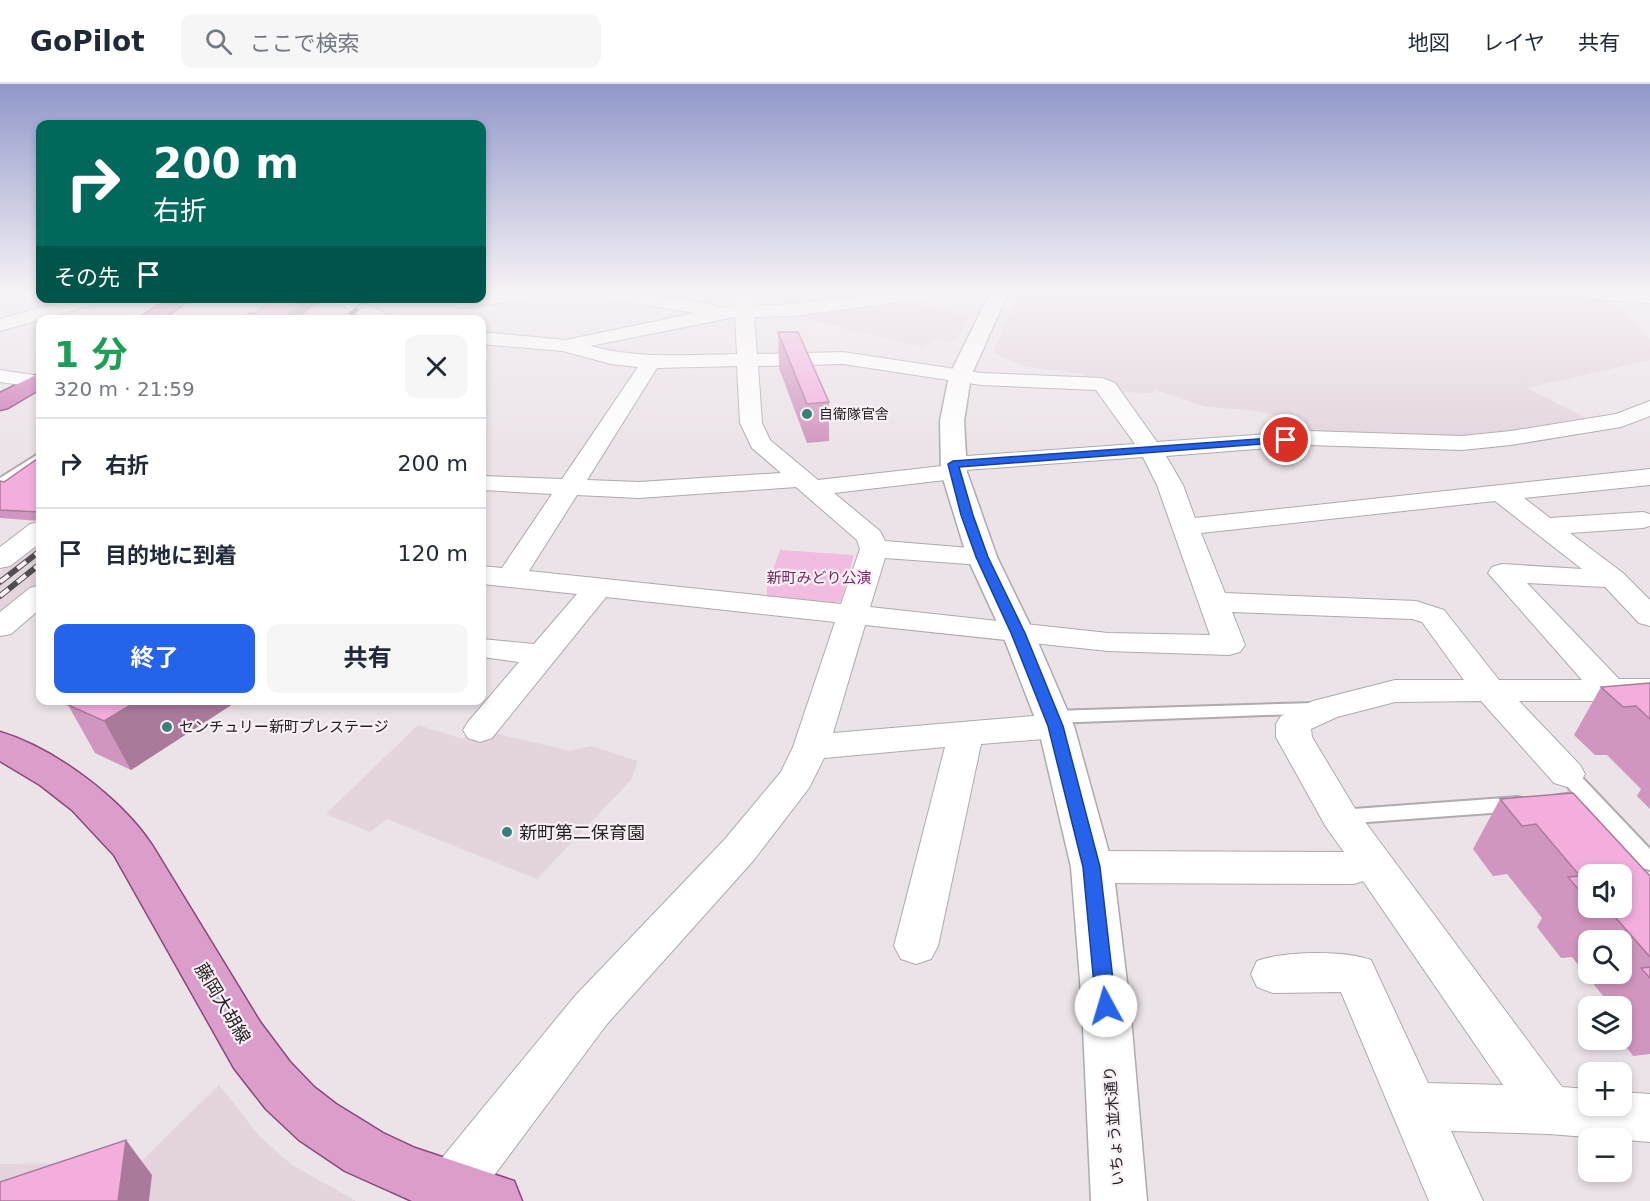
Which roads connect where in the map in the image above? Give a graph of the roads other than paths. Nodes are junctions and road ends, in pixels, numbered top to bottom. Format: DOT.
graph roads {
  1 [pos="564,345"];
  2 [pos="746,345"];
  3 [pos="975,345"];
  4 [pos="749,359"];
  5 [pos="651,362"];
  6 [pos="0,376"];
  7 [pos="960,376"];
  8 [pos="36,380"];
  9 [pos="36,383"];
  10 [pos="0,404"];
  11 [pos="1650,408"];
  12 [pos="1151,450"];
  13 [pos="36,460"];
  14 [pos="954,468"];
  15 [pos="1650,477"];
  16 [pos="486,483"];
  17 [pos="807,483"];
  18 [pos="0,484"];
  19 [pos="571,487"];
  20 [pos="1502,494"];
  21 [pos="1643,520"];
  22 [pos="1546,526"];
  23 [pos="1184,527"];
  24 [pos="22,537"];
  25 [pos="874,549"];
  26 [pos="982,557"];
  27 [pos="0,560"];
  28 [pos="486,575"];
  29 [pos="510,578"];
  30 [pos="1613,579"];
  31 [pos="597,589"];
  32 [pos="36,597"];
  33 [pos="1215,602"];
  34 [pos="853,615"];
  35 [pos="1650,617"];
  36 [pos="0,627"];
  37 [pos="1018,633"];
  38 [pos="486,648"];
  39 [pos="542,655"];
  40 [pos="1609,689"];
  41 [pos="1489,690"];
  42 [pos="1650,690"];
  43 [pos="1325,709"];
  44 [pos="1054,721"];
  45 [pos="1650,728"];
  46 [pos="480,730"];
  47 [pos="966,734"];
  48 [pos="0,745"];
  49 [pos="811,747"];
  50 [pos="1567,774"];
  51 [pos="1590,799"];
  52 [pos="1340,817"];
  53 [pos="1650,862"];
  54 [pos="1092,867"];
  55 [pos="1354,868"];
  56 [pos="916,945"];
  57 [pos="1273,974"];
  58 [pos="1416,1106"];
  59 [pos="1549,1110"];
  60 [pos="1650,1118"];
  61 [pos="464,1197"];
  62 [pos="1119,1201"];
  63 [pos="1456,1201"];
  1 -- 5 [label="street"];
  2 -- 4 [label="street"];
  3 -- 7 [label="street, いちょう並木通り"];
  4 -- 5 [label="street"];
  4 -- 7 [label="street"];
  4 -- 17 [label="street"];
  5 -- 19 [label="street"];
  6 -- 8 [label="street"];
  7 -- 12 [label="street"];
  7 -- 14 [label="street, いちょう並木通り"];
  9 -- 10 [label="highway"];
  11 -- 12 [label="street"];
  12 -- 14 [label="street"];
  12 -- 23 [label="street"];
  13 -- 18 [label="lane"];
  14 -- 17 [label="street"];
  14 -- 26 [label="street, いちょう並木通り"];
  15 -- 20 [label="street"];
  16 -- 19 [label="street"];
  17 -- 19 [label="street"];
  17 -- 25 [label="street"];
  19 -- 29 [label="street"];
  20 -- 22 [label="street"];
  20 -- 23 [label="street"];
  21 -- 22 [label="street"];
  22 -- 30 [label="street"];
  23 -- 33 [label="street"];
  24 -- 27 [label="street"];
  25 -- 26 [label="street"];
  25 -- 34 [label="street"];
  26 -- 37 [label="street, いちょう並木通り"];
  28 -- 29 [label="street"];
  29 -- 31 [label="street"];
  30 -- 35 [label="street"];
  30 -- 40 [label="street"];
  31 -- 34 [label="street"];
  31 -- 39 [label="street"];
  32 -- 36 [label="street"];
  33 -- 37 [label="street"];
  33 -- 41 [label="street"];
  34 -- 37 [label="street"];
  34 -- 49 [label="street"];
  37 -- 44 [label="street, いちょう並木通り"];
  38 -- 39 [label="street"];
  39 -- 46 [label="street"];
  40 -- 41 [label="street"];
  40 -- 42 [label="street"];
  40 -- 45 [label="street"];
  41 -- 43 [label="street"];
  41 -- 50 [label="street"];
  43 -- 44 [label="lane"];
  43 -- 52 [label="street"];
  44 -- 47 [label="street"];
  44 -- 54 [label="street, いちょう並木通り"];
  47 -- 49 [label="street"];
  47 -- 56 [label="street"];
  48 -- 61 [label="main road, 藤岡大胡線"];
  49 -- 61 [label="street"];
  50 -- 51 [label="lane"];
  51 -- 52 [label="lane"];
  51 -- 53 [label="lane"];
  52 -- 59 [label="street"];
  54 -- 55 [label="street"];
  54 -- 62 [label="street, いちょう並木通り"];
  57 -- 58 [label="street"];
  58 -- 59 [label="street"];
  58 -- 63 [label="street"];
  59 -- 60 [label="street"];
}
